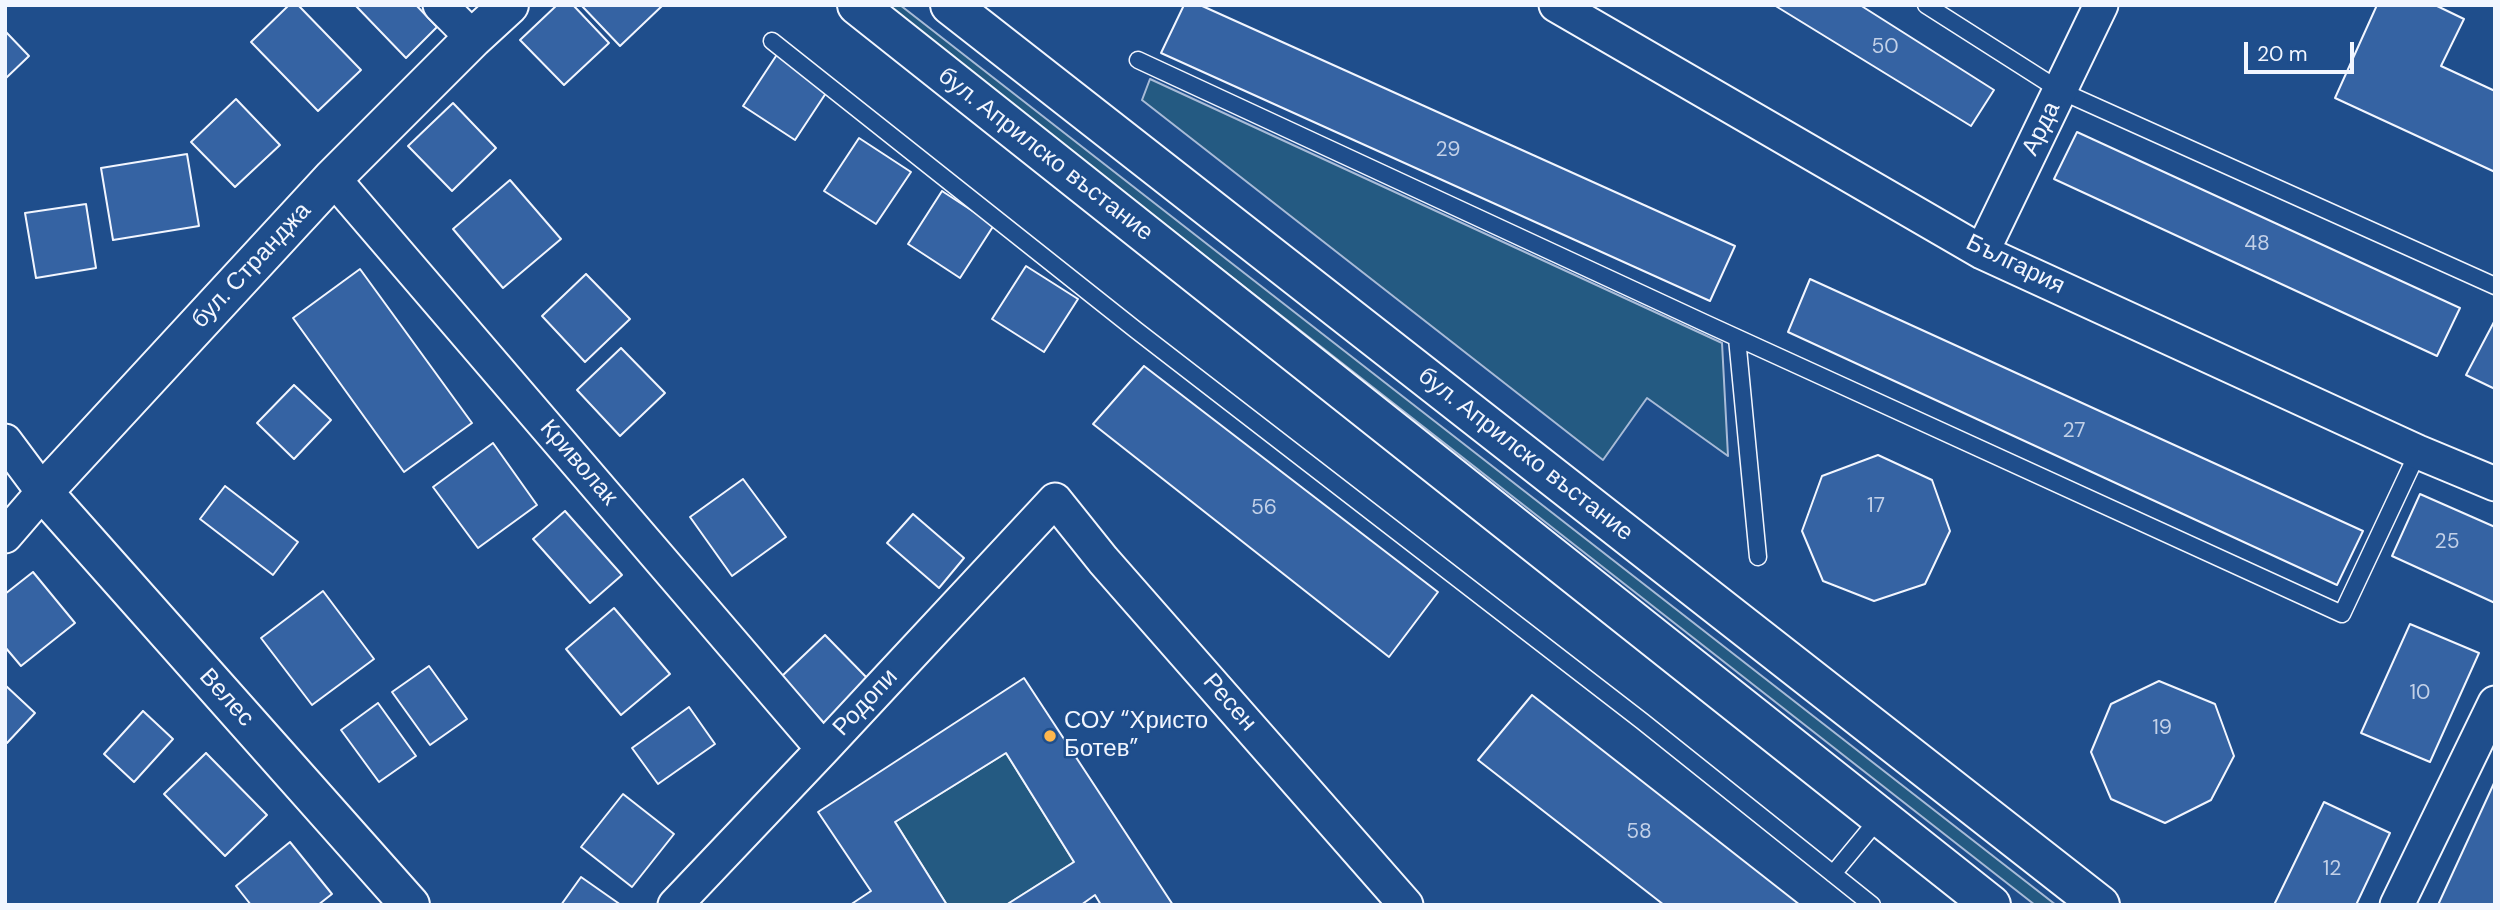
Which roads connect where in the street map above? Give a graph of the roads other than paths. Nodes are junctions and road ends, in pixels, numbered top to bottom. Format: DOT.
graph roads {
  1 [pos="440,5"];
  2 [pos="509,5"];
  3 [pos="857,5"];
  4 [pos="950,5"];
  5 [pos="1556,5"];
  6 [pos="1926,5"];
  7 [pos="2101,5"];
  8 [pos="472,38"];
  9 [pos="772,41"];
  10 [pos="1138,60"];
  11 [pos="2061,91"];
  12 [pos="333,178"];
  13 [pos="1982,252"];
  14 [pos="2495,286"];
  15 [pos="1737,338"];
  16 [pos="5,441"];
  17 [pos="2418,452"];
  18 [pos="2495,484"];
  19 [pos="43,492"];
  20 [pos="1055,499"];
  21 [pos="5,536"];
  22 [pos="1758,557"];
  23 [pos="2493,712"];
  24 [pos="823,749"];
  25 [pos="1880,817"];
  26 [pos="1833,874"];
  27 [pos="410,905"];
  28 [pos="674,905"];
  29 [pos="1406,905"];
  30 [pos="1872,905"];
  31 [pos="1991,905"];
  32 [pos="2100,905"];
  33 [pos="2397,905"];
  1 -- 8 [label="street"];
  2 -- 8 [label="street, бул. Странджа"];
  3 -- 25 [label="street, бул. Априлско въстание"];
  4 -- 32 [label="street, бул. Априлско въстание"];
  5 -- 13 [label="street, България"];
  6 -- 11 [label="lane"];
  7 -- 11 [label="street, Арда"];
  8 -- 12 [label="street, бул. Странджа"];
  9 -- 26 [label="lane"];
  10 -- 15 [label="lane"];
  11 -- 13 [label="street, Арда"];
  11 -- 14 [label="lane"];
  12 -- 19 [label="street, бул. Странджа"];
  12 -- 24 [label="street, Криволак"];
  13 -- 17 [label="street, България"];
  15 -- 17 [label="lane"];
  15 -- 22 [label="lane"];
  16 -- 19 [label="street"];
  17 -- 18 [label="street, България"];
  19 -- 21 [label="street, бул. Странджа"];
  19 -- 27 [label="street, Велес"];
  20 -- 24 [label="street, Родопи"];
  20 -- 29 [label="street, Ресен"];
  23 -- 33 [label="street"];
  24 -- 28 [label="street, Родопи"];
  25 -- 26 [label="lane"];
  25 -- 31 [label="street, бул. Априлско въстание"];
  26 -- 30 [label="lane"];
}
